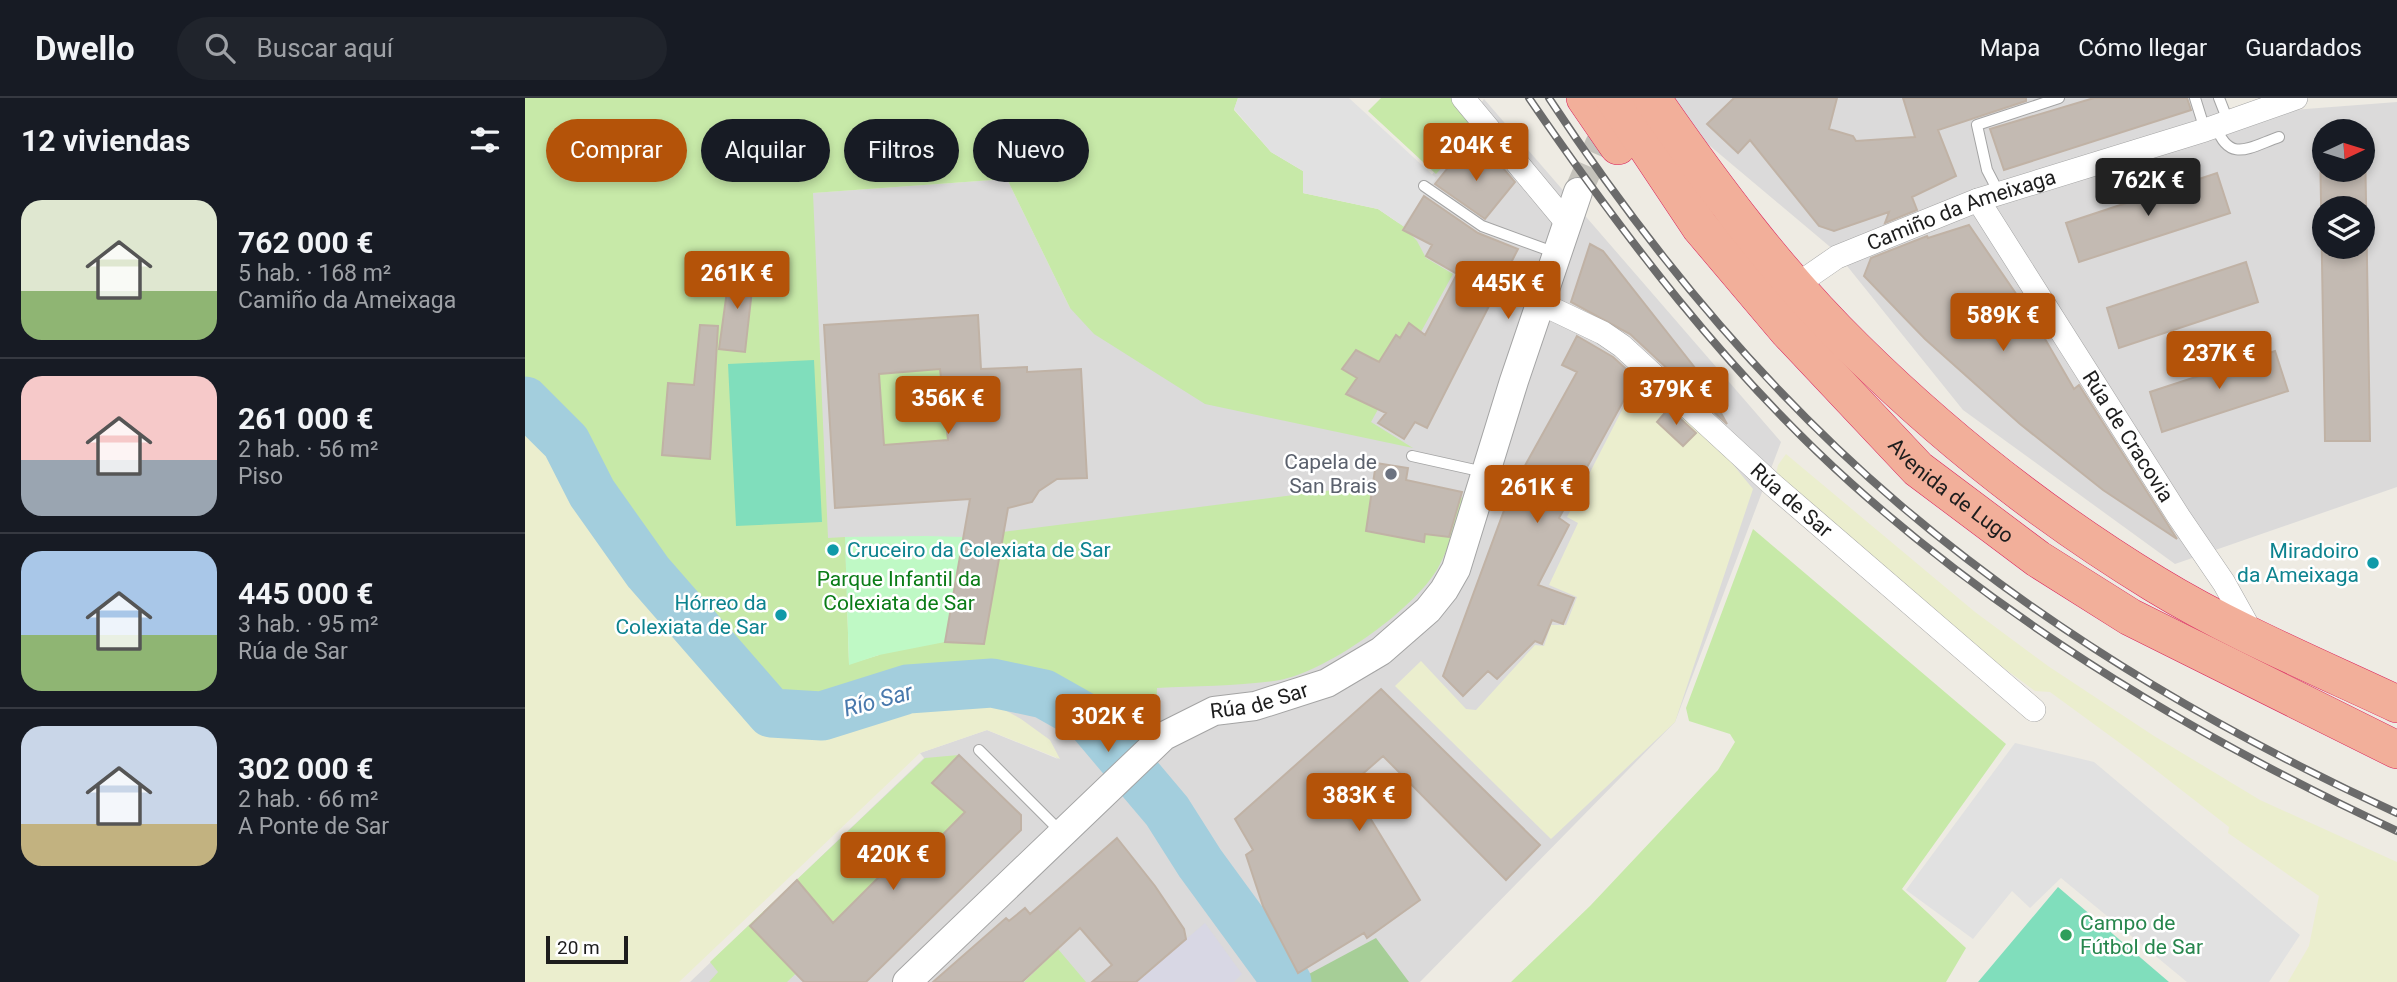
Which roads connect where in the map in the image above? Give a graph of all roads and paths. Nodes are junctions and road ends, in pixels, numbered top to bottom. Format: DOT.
graph roads {
  1 [pos="1463,98"];
  2 [pos="1585,98"];
  3 [pos="1614,98"];
  4 [pos="2059,98"];
  5 [pos="2195,98"];
  6 [pos="2219,98"];
  7 [pos="2295,98"];
  8 [pos="1656,102"];
  9 [pos="2216,126"];
  10 [pos="2279,137"];
  11 [pos="1424,187"];
  12 [pos="1578,192"];
  13 [pos="1988,197"];
  14 [pos="1567,223"];
  15 [pos="1556,253"];
  16 [pos="1795,286"];
  17 [pos="1540,303"];
  18 [pos="1412,456"];
  19 [pos="1918,469"];
  20 [pos="1486,473"];
  21 [pos="2255,638"];
  22 [pos="2397,705"];
  23 [pos="2034,710"];
  24 [pos="979,750"];
  25 [pos="2397,750"];
  26 [pos="1063,834"];
  27 [pos="907,982"];
  1 -- 14 [label="street"];
  2 -- 19 [label="highway"];
  3 -- 19 [label="highway, Avenida de Lugo"];
  4 -- 13 [label="lane"];
  5 -- 9 [label="lane"];
  6 -- 9 [label="lane"];
  7 -- 9 [label="street, Camiño da Ameixaga"];
  8 -- 16 [label="highway, Avenida de Lugo"];
  9 -- 10 [label="lane"];
  9 -- 13 [label="street, Camiño da Ameixaga"];
  11 -- 15 [label="lane"];
  12 -- 14 [label="street, Rúa de Sar"];
  13 -- 16 [label="street, Camiño da Ameixaga"];
  13 -- 21 [label="street, Rúa de Cracovia"];
  14 -- 15 [label="street, Rúa de Sar"];
  15 -- 17 [label="street, Rúa de Sar"];
  16 -- 21 [label="highway, Avenida de Lugo"];
  17 -- 20 [label="street, Rúa de Sar"];
  17 -- 23 [label="street, Rúa de Sar"];
  18 -- 20 [label="lane"];
  19 -- 25 [label="highway, Avenida de Lugo"];
  20 -- 26 [label="street, Rúa de Sar"];
  21 -- 22 [label="highway, Avenida de Lugo"];
  24 -- 26 [label="lane"];
  26 -- 27 [label="street, Rúa de Sar"];
}
